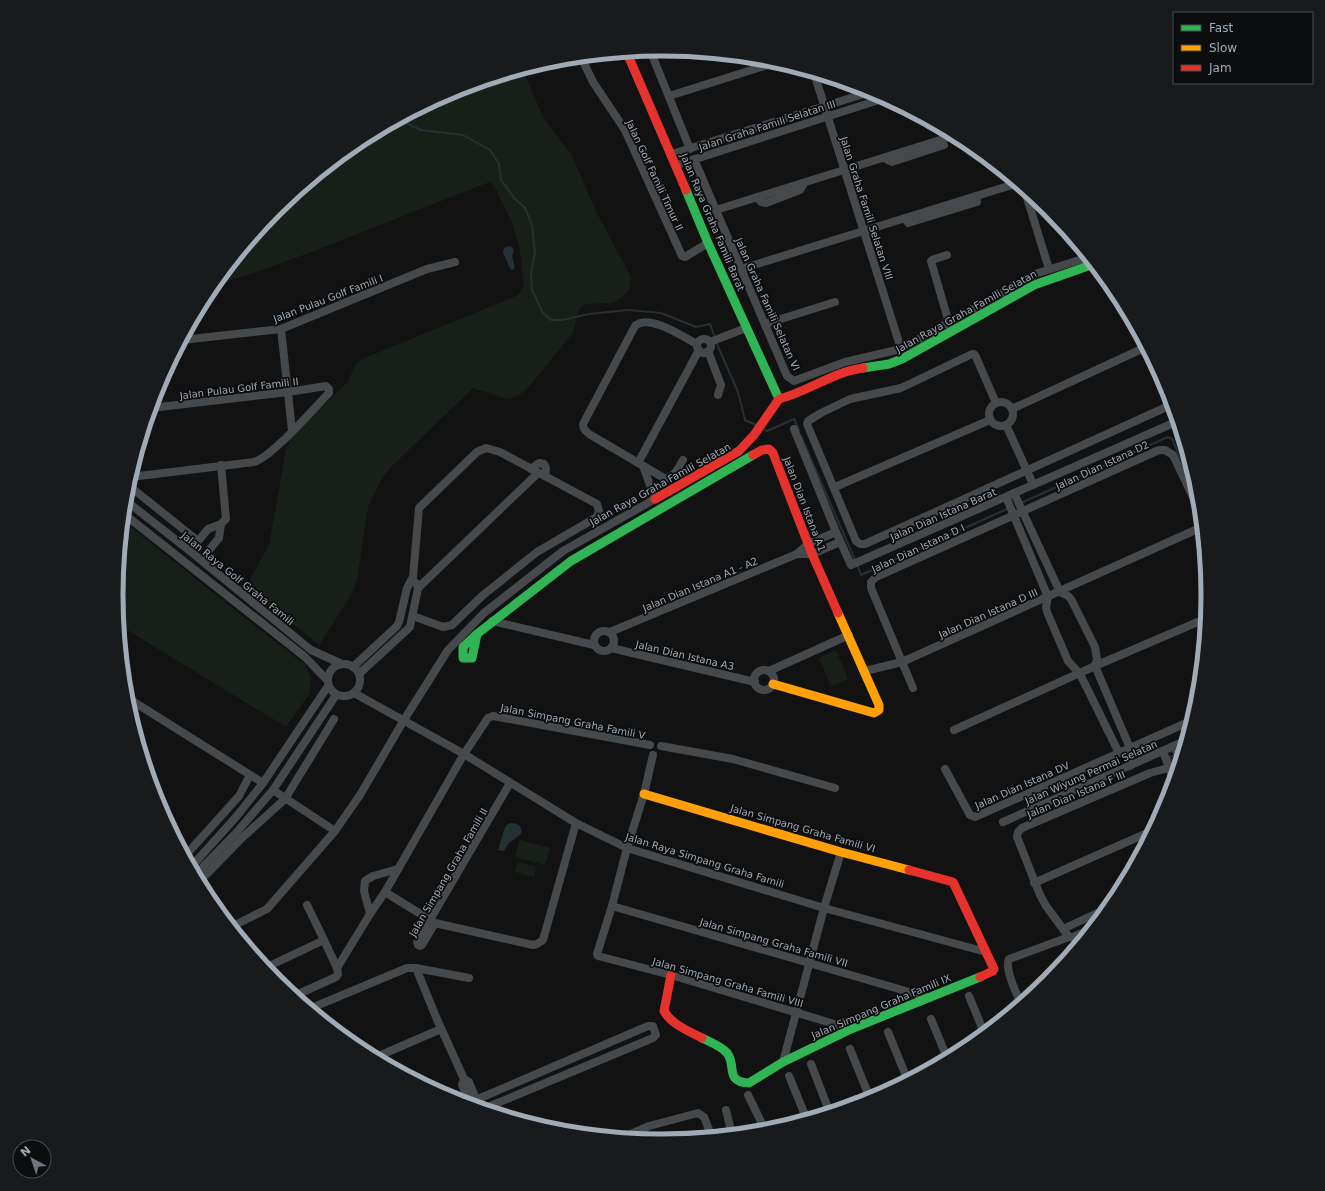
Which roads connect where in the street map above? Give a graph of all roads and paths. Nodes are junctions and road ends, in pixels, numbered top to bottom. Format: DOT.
graph roads {
  1 [pos="653,56"];
  2 [pos="629,57"];
  3 [pos="584,62"];
  4 [pos="765,66"];
  5 [pos="816,78"];
  6 [pos="862,94"];
  7 [pos="669,96"];
  8 [pos="877,101"];
  9 [pos="824,106"];
  10 [pos="828,116"];
  11 [pos="948,138"];
  12 [pos="690,149"];
  13 [pos="672,154"];
  14 [pos="694,159"];
  15 [pos="677,165"];
  16 [pos="844,170"];
  17 [pos="1012,185"];
  18 [pos="1027,199"];
  19 [pos="716,210"];
  20 [pos="864,231"];
  21 [pos="708,243"];
  22 [pos="947,255"];
  23 [pos="1084,259"];
  24 [pos="455,262"];
  25 [pos="1090,265"];
  26 [pos="742,268"];
  27 [pos="1049,269"];
  28 [pos="834,302"];
  29 [pos="949,323"];
  30 [pos="765,324"];
  31 [pos="746,328"];
  32 [pos="281,329"];
  33 [pos="188,339"];
  34 [pos="711,342"];
  35 [pos="698,347"];
  36 [pos="901,349"];
  37 [pos="1142,349"];
  38 [pos="708,351"];
  39 [pos="288,392"];
  40 [pos="718,396"];
  41 [pos="779,399"];
  42 [pos="996,403"];
  43 [pos="157,407"];
  44 [pos="1167,407"];
  45 [pos="1012,409"];
  46 [pos="990,420"];
  47 [pos="1173,423"];
  48 [pos="1006,425"];
  49 [pos="794,429"];
  50 [pos="292,430"];
  51 [pos="683,460"];
  52 [pos="640,464"];
  53 [pos="222,465"];
  54 [pos="1027,471"];
  55 [pos="542,475"];
  56 [pos="136,477"];
  57 [pos="1033,484"];
  58 [pos="835,487"];
  59 [pos="133,488"];
  60 [pos="1011,497"];
  61 [pos="1193,497"];
  62 [pos="655,499"];
  63 [pos="131,505"];
  64 [pos="1022,510"];
  65 [pos="1013,514"];
  66 [pos="129,518"];
  67 [pos="221,524"];
  68 [pos="1197,529"];
  69 [pos="836,532"];
  70 [pos="198,541"];
  71 [pos="840,542"];
  72 [pos="808,544"];
  73 [pos="190,551"];
  74 [pos="797,554"];
  75 [pos="812,554"];
  76 [pos="201,560"];
  77 [pos="413,577"];
  78 [pos="407,588"];
  79 [pos="418,588"];
  80 [pos="1060,592"];
  81 [pos="1048,597"];
  82 [pos="413,616"];
  83 [pos="1201,620"];
  84 [pos="492,621"];
  85 [pos="610,632"];
  86 [pos="477,634"];
  87 [pos="849,635"];
  88 [pos="594,645"];
  89 [pos="611,648"];
  90 [pos="902,662"];
  91 [pos="342,664"];
  92 [pos="1095,666"];
  93 [pos="353,667"];
  94 [pos="769,671"];
  95 [pos="864,671"];
  96 [pos="358,674"];
  97 [pos="1080,674"];
  98 [pos="755,682"];
  99 [pos="328,683"];
  100 [pos="773,684"];
  101 [pos="912,688"];
  102 [pos="354,693"];
  103 [pos="336,695"];
  104 [pos="133,701"];
  105 [pos="334,719"];
  106 [pos="404,720"];
  107 [pos="1187,723"];
  108 [pos="954,730"];
  109 [pos="1181,744"];
  110 [pos="650,745"];
  111 [pos="661,746"];
  112 [pos="1175,748"];
  113 [pos="1164,750"];
  114 [pos="1125,751"];
  115 [pos="464,754"];
  116 [pos="653,755"];
  117 [pos="1178,755"];
  118 [pos="1130,766"];
  119 [pos="1174,766"];
  120 [pos="1170,768"];
  121 [pos="945,769"];
  122 [pos="1171,773"];
  123 [pos="250,775"];
  124 [pos="263,783"];
  125 [pos="510,783"];
  126 [pos="835,788"];
  127 [pos="273,790"];
  128 [pos="644,794"];
  129 [pos="285,799"];
  130 [pos="1003,822"];
  131 [pos="576,823"];
  132 [pos="335,831"];
  133 [pos="1146,833"];
  134 [pos="627,848"];
  135 [pos="188,852"];
  136 [pos="841,852"];
  137 [pos="194,863"];
  138 [pos="398,869"];
  139 [pos="199,871"];
  140 [pos="203,878"];
  141 [pos="1034,883"];
  142 [pos="955,884"];
  143 [pos="385,892"];
  144 [pos="307,905"];
  145 [pos="612,906"];
  146 [pos="824,908"];
  147 [pos="1099,912"];
  148 [pos="370,914"];
  149 [pos="432,922"];
  150 [pos="235,925"];
  151 [pos="1063,928"];
  152 [pos="1085,931"];
  153 [pos="1071,937"];
  154 [pos="324,940"];
  155 [pos="986,952"];
  156 [pos="810,962"];
  157 [pos="270,965"];
  158 [pos="337,968"];
  159 [pos="416,968"];
  160 [pos="671,975"];
  161 [pos="469,978"];
  162 [pos="299,994"];
  163 [pos="969,996"];
  164 [pos="930,998"];
  165 [pos="1020,999"];
  166 [pos="314,1007"];
  167 [pos="796,1013"];
  168 [pos="932,1019"];
  169 [pos="442,1029"];
  170 [pos="852,1029"];
  171 [pos="983,1030"];
  172 [pos="888,1032"];
  173 [pos="850,1050"];
  174 [pos="946,1054"];
  175 [pos="381,1055"];
  176 [pos="783,1062"];
  177 [pos="811,1064"];
  178 [pos="789,1076"];
  179 [pos="906,1076"];
  180 [pos="868,1094"];
  181 [pos="748,1095"];
  182 [pos="469,1099"];
  183 [pos="474,1101"];
  184 [pos="490,1106"];
  185 [pos="828,1109"];
  186 [pos="726,1110"];
  187 [pos="805,1116"];
  188 [pos="763,1126"];
  189 [pos="731,1130"];
  190 [pos="710,1133"];
  191 [pos="631,1134"];
  1 -- 7 [label="street"];
  2 -- 13 [label="street, Jalan Raya Graha Famili Barat"];
  3 -- 21 [label="street, Jalan Golf Famili Timur II"];
  4 -- 7 [label="street"];
  5 -- 9 [label="street, Jalan Graha Famili Selatan VIII"];
  6 -- 9 [label="street, Jalan Graha Famili Selatan III"];
  7 -- 12 [label="street"];
  8 -- 10 [label="street, Jalan Graha Famili Selatan III"];
  9 -- 10 [label="street, Jalan Graha Famili Selatan VIII"];
  9 -- 12 [label="street, Jalan Graha Famili Selatan III"];
  10 -- 14 [label="street, Jalan Graha Famili Selatan III"];
  10 -- 16 [label="street, Jalan Graha Famili Selatan VIII"];
  11 -- 16 [label="street"];
  12 -- 13 [label="street, Jalan Graha Famili Selatan III"];
  13 -- 15 [label="street, Jalan Raya Graha Famili Barat"];
  14 -- 15 [label="street, Jalan Graha Famili Selatan III"];
  14 -- 19 [label="street, Jalan Graha Famili Selatan VI"];
  15 -- 21 [label="street, Jalan Raya Graha Famili Barat"];
  16 -- 19 [label="street"];
  16 -- 20 [label="street, Jalan Graha Famili Selatan VIII"];
  17 -- 20 [label="street"];
  18 -- 27 [label="street"];
  19 -- 26 [label="street, Jalan Graha Famili Selatan VI"];
  20 -- 26 [label="street"];
  20 -- 36 [label="street, Jalan Graha Famili Selatan VIII"];
  21 -- 31 [label="street, Jalan Raya Graha Famili Barat"];
  22 -- 29 [label="street"];
  23 -- 27 [label="street, Jalan Graha Famili Selatan VI"];
  24 -- 32 [label="street, Jalan Pulau Golf Famili I"];
  25 -- 41 [label="street, Jalan Raya Graha Famili Selatan"];
  26 -- 30 [label="street, Jalan Graha Famili Selatan VI"];
  27 -- 29 [label="street, Jalan Graha Famili Selatan VI"];
  28 -- 30 [label="street"];
  29 -- 36 [label="street, Jalan Graha Famili Selatan VI"];
  30 -- 36 [label="street, Jalan Graha Famili Selatan VI"];
  31 -- 34 [label="street"];
  31 -- 41 [label="street, Jalan Raya Graha Famili Barat"];
  32 -- 33 [label="street, Jalan Pulau Golf Famili I"];
  32 -- 39 [label="street"];
  34 -- 35 [label="street"];
  34 -- 38 [label="street"];
  35 -- 38 [label="street"];
  35 -- 52 [label="street"];
  35 -- 52 [label="street"];
  37 -- 45 [label="street"];
  38 -- 40 [label="street"];
  39 -- 43 [label="street, Jalan Pulau Golf Famili II"];
  39 -- 50 [label="street"];
  39 -- 50 [label="street, Jalan Pulau Golf Famili II"];
  41 -- 62 [label="street, Jalan Raya Graha Famili Selatan"];
  42 -- 45 [label="street"];
  42 -- 46 [label="street"];
  42 -- 58 [label="street"];
  44 -- 54 [label="street"];
  45 -- 48 [label="street"];
  46 -- 48 [label="street"];
  46 -- 58 [label="street"];
  47 -- 57 [label="street, Jalan Dian Istana Barat"];
  48 -- 54 [label="street"];
  49 -- 69 [label="street, Jalan Dian Istana Barat"];
  50 -- 53 [label="street"];
  51 -- 52 [label="street"];
  52 -- 62 [label="street"];
  53 -- 56 [label="street"];
  53 -- 67 [label="street"];
  54 -- 57 [label="street"];
  54 -- 58 [label="street"];
  55 -- 77 [label="street"];
  55 -- 79 [label="street"];
  55 -- 82 [label="street"];
  57 -- 60 [label="street, Jalan Dian Istana Barat"];
  59 -- 70 [label="street"];
  60 -- 64 [label="street"];
  60 -- 65 [label="street"];
  60 -- 71 [label="street, Jalan Dian Istana Barat"];
  61 -- 64 [label="street, Jalan Dian Istana D2"];
  62 -- 106 [label="street, Jalan Raya Graha Famili Selatan"];
  63 -- 73 [label="street, Jalan Raya Golf Graha Famili"];
  64 -- 65 [label="street, Jalan Dian Istana D I"];
  64 -- 80 [label="street"];
  65 -- 81 [label="street"];
  65 -- 90 [label="street, Jalan Dian Istana D I"];
  66 -- 99 [label="street, Jalan Raya Golf Graha Famili"];
  67 -- 70 [label="street"];
  67 -- 76 [label="street"];
  68 -- 80 [label="street"];
  69 -- 71 [label="street, Jalan Dian Istana Barat"];
  69 -- 72 [label="street, Jalan Dian Istana A1 - A2"];
  70 -- 73 [label="street"];
  71 -- 75 [label="street, Jalan Dian Istana A1 - A2"];
  72 -- 74 [label="street, Jalan Dian Istana A1 - A2"];
  72 -- 75 [label="street, Jalan Dian Istana A1"];
  72 -- 84 [label="street, Jalan Dian Istana A1"];
  73 -- 76 [label="street, Jalan Raya Golf Graha Famili"];
  74 -- 75 [label="street, Jalan Dian Istana A1 - A2"];
  74 -- 85 [label="street, Jalan Dian Istana A1 - A2"];
  75 -- 87 [label="street, Jalan Dian Istana A1"];
  76 -- 91 [label="street, Jalan Raya Golf Graha Famili"];
  77 -- 78 [label="street"];
  77 -- 79 [label="street"];
  78 -- 79 [label="street"];
  78 -- 93 [label="street"];
  79 -- 82 [label="street"];
  80 -- 81 [label="street"];
  80 -- 92 [label="street"];
  81 -- 90 [label="street, Jalan Dian Istana D III"];
  81 -- 97 [label="street, Jalan Dian Istana D III"];
  82 -- 96 [label="street"];
  83 -- 92 [label="street"];
  84 -- 86 [label="street, Jalan Dian Istana A1"];
  84 -- 88 [label="street"];
  85 -- 88 [label="street"];
  85 -- 89 [label="street"];
  87 -- 94 [label="street"];
  87 -- 95 [label="street, Jalan Dian Istana A1"];
  88 -- 89 [label="street"];
  89 -- 98 [label="street, Jalan Dian Istana A3"];
  90 -- 95 [label="street, Jalan Dian Istana D III"];
  90 -- 101 [label="street, Jalan Dian Istana D I"];
  91 -- 93 [label="street"];
  91 -- 99 [label="street"];
  92 -- 97 [label="street"];
  92 -- 114 [label="street"];
  93 -- 96 [label="street"];
  94 -- 98 [label="street"];
  94 -- 100 [label="street"];
  95 -- 100 [label="street, Jalan Dian Istana A1"];
  96 -- 102 [label="street"];
  97 -- 108 [label="street"];
  97 -- 114 [label="street, Jalan Dian Istana D III"];
  98 -- 100 [label="street"];
  99 -- 103 [label="street"];
  99 -- 124 [label="street"];
  102 -- 103 [label="street"];
  102 -- 106 [label="street, Jalan Raya Simpang Graha Famili"];
  103 -- 127 [label="street"];
  104 -- 123 [label="street"];
  105 -- 129 [label="street"];
  106 -- 115 [label="street, Jalan Raya Simpang Graha Famili"];
  106 -- 132 [label="street, Jalan Raya Graha Famili Selatan"];
  107 -- 114 [label="street"];
  109 -- 112 [label="street, Jalan Wiyung Permai Selatan"];
  110 -- 111 [label="street"];
  110 -- 115 [label="street, Jalan Simpang Graha Famili V"];
  110 -- 116 [label="street"];
  111 -- 116 [label="street"];
  111 -- 126 [label="street"];
  112 -- 113 [label="street, Jalan Wiyung Permai Selatan"];
  112 -- 117 [label="street"];
  113 -- 118 [label="street, Jalan Wiyung Permai Selatan"];
  113 -- 120 [label="street"];
  114 -- 118 [label="street"];
  114 -- 121 [label="street, Jalan Dian Istana DV"];
  115 -- 125 [label="street, Jalan Raya Simpang Graha Famili"];
  115 -- 138 [label="street, Jalan Simpang Graha Famili V"];
  116 -- 128 [label="street"];
  118 -- 130 [label="street, Jalan Wiyung Permai Selatan"];
  119 -- 120 [label="street"];
  120 -- 122 [label="street"];
  120 -- 141 [label="street, Jalan Dian Istana F III"];
  123 -- 124 [label="street"];
  123 -- 135 [label="street"];
  124 -- 137 [label="street"];
  125 -- 131 [label="street, Jalan Raya Simpang Graha Famili"];
  125 -- 149 [label="street, Jalan Simpang Graha Famili II"];
  127 -- 129 [label="street"];
  127 -- 139 [label="street"];
  128 -- 134 [label="street"];
  128 -- 136 [label="street, Jalan Simpang Graha Famili VI"];
  129 -- 132 [label="street"];
  129 -- 140 [label="street"];
  131 -- 134 [label="street, Jalan Raya Simpang Graha Famili"];
  131 -- 149 [label="street"];
  132 -- 150 [label="street, Jalan Raya Graha Famili Selatan"];
  133 -- 141 [label="street"];
  134 -- 145 [label="street"];
  134 -- 146 [label="street, Jalan Raya Simpang Graha Famili"];
  136 -- 142 [label="street, Jalan Simpang Graha Famili VI"];
  136 -- 146 [label="street"];
  138 -- 143 [label="street, Jalan Simpang Graha Famili V"];
  138 -- 148 [label="street"];
  141 -- 151 [label="street, Jalan Dian Istana F III"];
  142 -- 155 [label="street, Jalan Simpang Graha Famili IX"];
  143 -- 148 [label="street, Jalan Simpang Graha Famili V"];
  143 -- 149 [label="street"];
  144 -- 154 [label="street"];
  145 -- 156 [label="street, Jalan Simpang Graha Famili VII"];
  145 -- 160 [label="street, Jalan Simpang Graha Famili VIII"];
  146 -- 155 [label="street, Jalan Raya Simpang Graha Famili"];
  146 -- 156 [label="street"];
  147 -- 151 [label="street"];
  148 -- 158 [label="street, Jalan Simpang Graha Famili V"];
  151 -- 153 [label="street, Jalan Dian Istana F III"];
  152 -- 153 [label="street"];
  153 -- 165 [label="street"];
  154 -- 157 [label="street"];
  154 -- 158 [label="street"];
  155 -- 164 [label="street, Jalan Simpang Graha Famili IX"];
  156 -- 164 [label="street, Jalan Simpang Graha Famili VII"];
  156 -- 167 [label="street"];
  158 -- 162 [label="street, Jalan Simpang Graha Famili V"];
  159 -- 161 [label="street"];
  159 -- 166 [label="street"];
  159 -- 169 [label="street"];
  160 -- 167 [label="street, Jalan Simpang Graha Famili VIII"];
  160 -- 176 [label="street, Jalan Simpang Graha Famili IX"];
  163 -- 171 [label="street"];
  164 -- 170 [label="street, Jalan Simpang Graha Famili IX"];
  167 -- 170 [label="street, Jalan Simpang Graha Famili VIII"];
  167 -- 176 [label="street"];
  168 -- 174 [label="street"];
  169 -- 175 [label="street"];
  169 -- 182 [label="street"];
  170 -- 176 [label="street, Jalan Simpang Graha Famili IX"];
  172 -- 179 [label="street"];
  173 -- 180 [label="street"];
  177 -- 185 [label="street"];
  178 -- 187 [label="street"];
  181 -- 188 [label="street"];
  183 -- 184 [label="street"];
  186 -- 189 [label="street"];
  190 -- 191 [label="street"];
}
